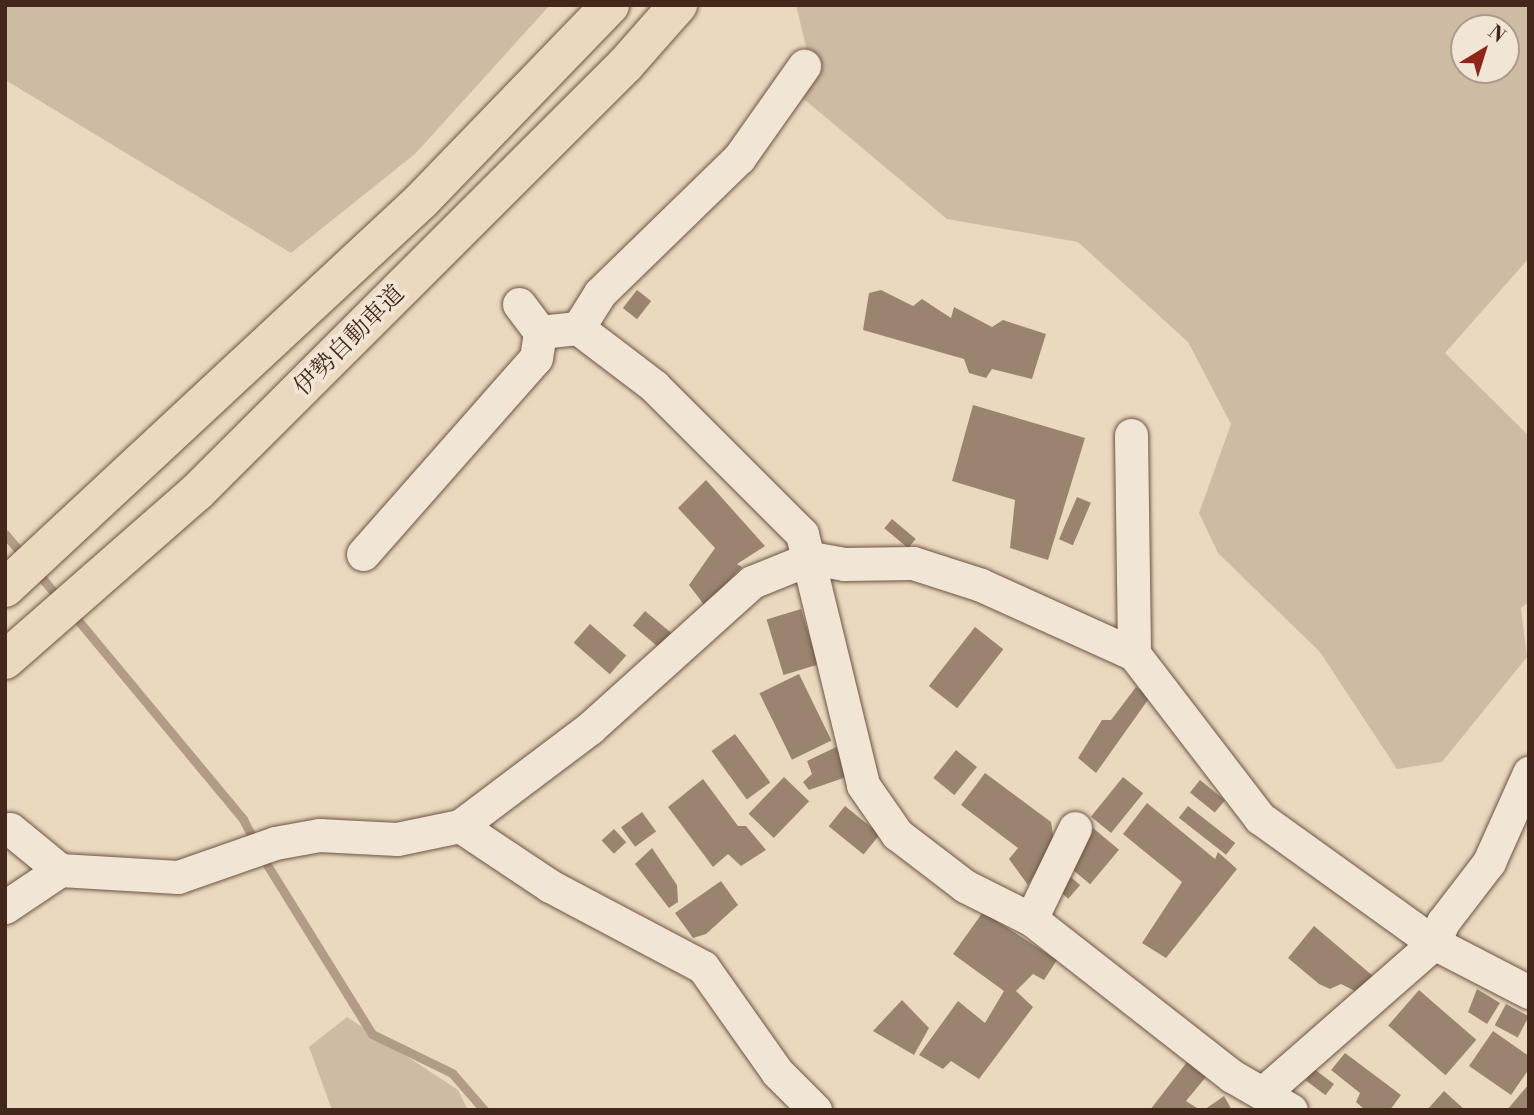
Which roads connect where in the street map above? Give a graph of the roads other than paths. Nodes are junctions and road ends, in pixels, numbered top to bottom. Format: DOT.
graph roads {
  1 [pos="610,5"];
  2 [pos="678,5"];
  3 [pos="804,66"];
  4 [pos="519,304"];
  5 [pos="578,328"];
  6 [pos="540,332"];
  7 [pos="1131,435"];
  8 [pos="363,554"];
  9 [pos="811,558"];
  10 [pos="5,588"];
  11 [pos="1134,654"];
  12 [pos="5,660"];
  13 [pos="1529,772"];
  14 [pos="460,826"];
  15 [pos="1075,828"];
  16 [pos="10,829"];
  17 [pos="60,870"];
  18 [pos="5,907"];
  19 [pos="1031,919"];
  20 [pos="1434,943"];
  21 [pos="1529,992"];
  22 [pos="1277,1101"];
  23 [pos="815,1110"];
  1 -- 10 [label="highway, 伊勢自動車道"];
  2 -- 12 [label="highway, 伊勢自動車道"];
  3 -- 5 [label="street"];
  4 -- 6 [label="street"];
  5 -- 6 [label="street"];
  5 -- 9 [label="street"];
  6 -- 8 [label="street"];
  7 -- 11 [label="street"];
  9 -- 11 [label="street"];
  9 -- 14 [label="street"];
  9 -- 19 [label="street"];
  11 -- 20 [label="street"];
  13 -- 20 [label="street"];
  14 -- 17 [label="street"];
  14 -- 23 [label="street"];
  15 -- 19 [label="street"];
  16 -- 17 [label="street"];
  17 -- 18 [label="street"];
  19 -- 22 [label="street"];
  20 -- 21 [label="street"];
  20 -- 22 [label="street"];
}
